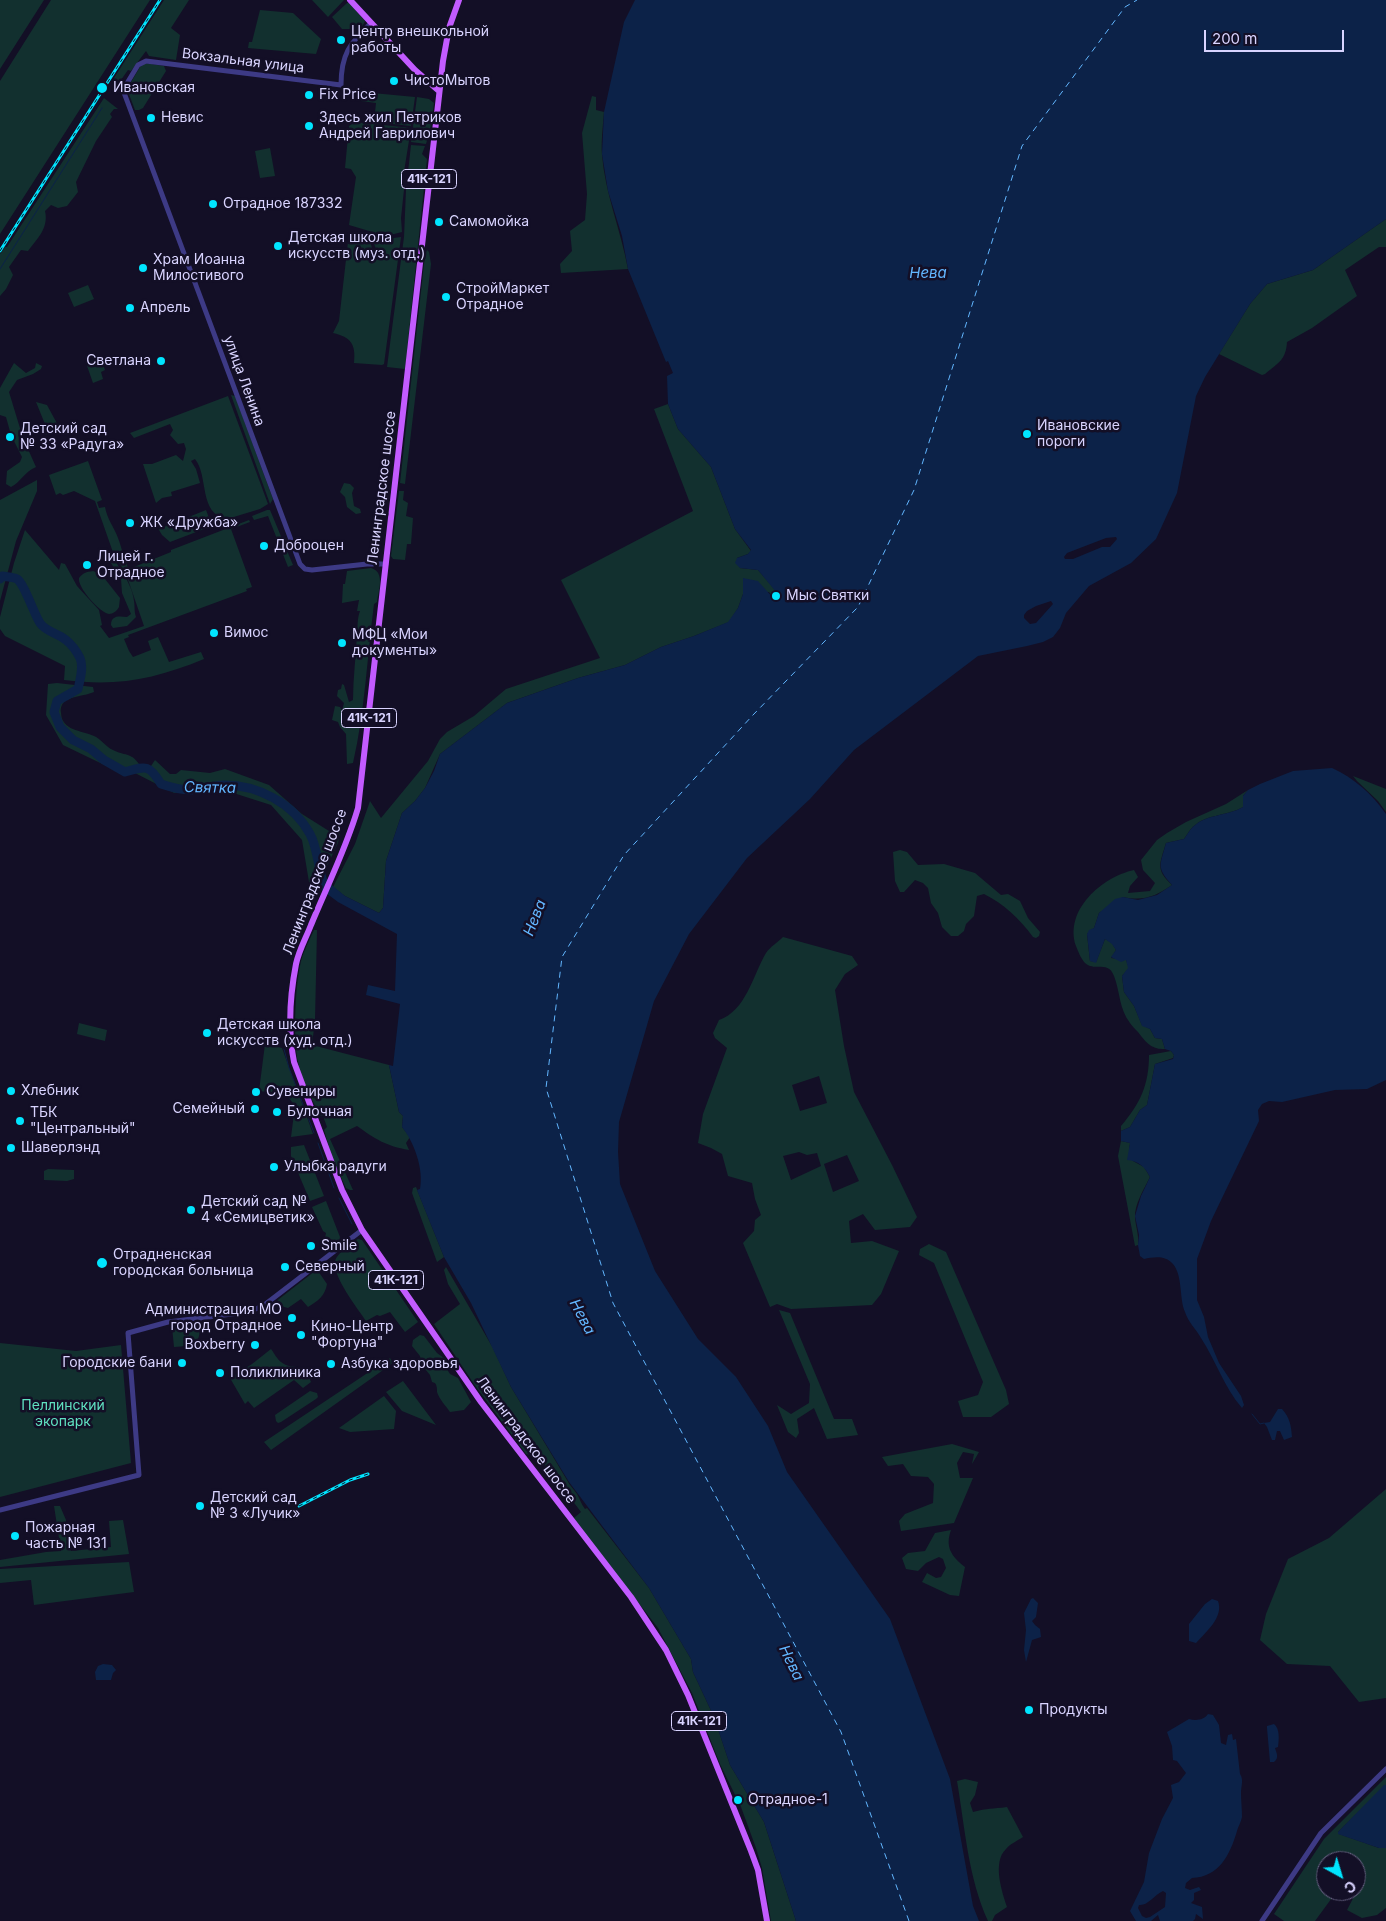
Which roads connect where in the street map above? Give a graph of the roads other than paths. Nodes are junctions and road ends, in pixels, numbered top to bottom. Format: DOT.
graph roads {
  1 [pos="350,0"];
  2 [pos="458,0"];
  3 [pos="372,23"];
  4 [pos="142,62"];
  5 [pos="439,91"];
  6 [pos="386,564"];
  7 [pos="362,1230"];
  8 [pos="0,1510"];
  9 [pos="1386,1769"];
  10 [pos="767,1921"];
  11 [pos="1262,1921"];
  1 -- 3 [label="main road"];
  2 -- 5 [label="main road, Ленинградское шоссе / 41К-121"];
  3 -- 4 [label="street, Вокзальная улица"];
  3 -- 5 [label="main road"];
  4 -- 6 [label="street, улица Ленина"];
  5 -- 6 [label="main road, Ленинградское шоссе / 41К-121"];
  6 -- 7 [label="main road, Ленинградское шоссе / 41К-121"];
  7 -- 8 [label="street"];
  7 -- 10 [label="main road, Ленинградское шоссе / 41К-121"];
  9 -- 11 [label="street"];
}
